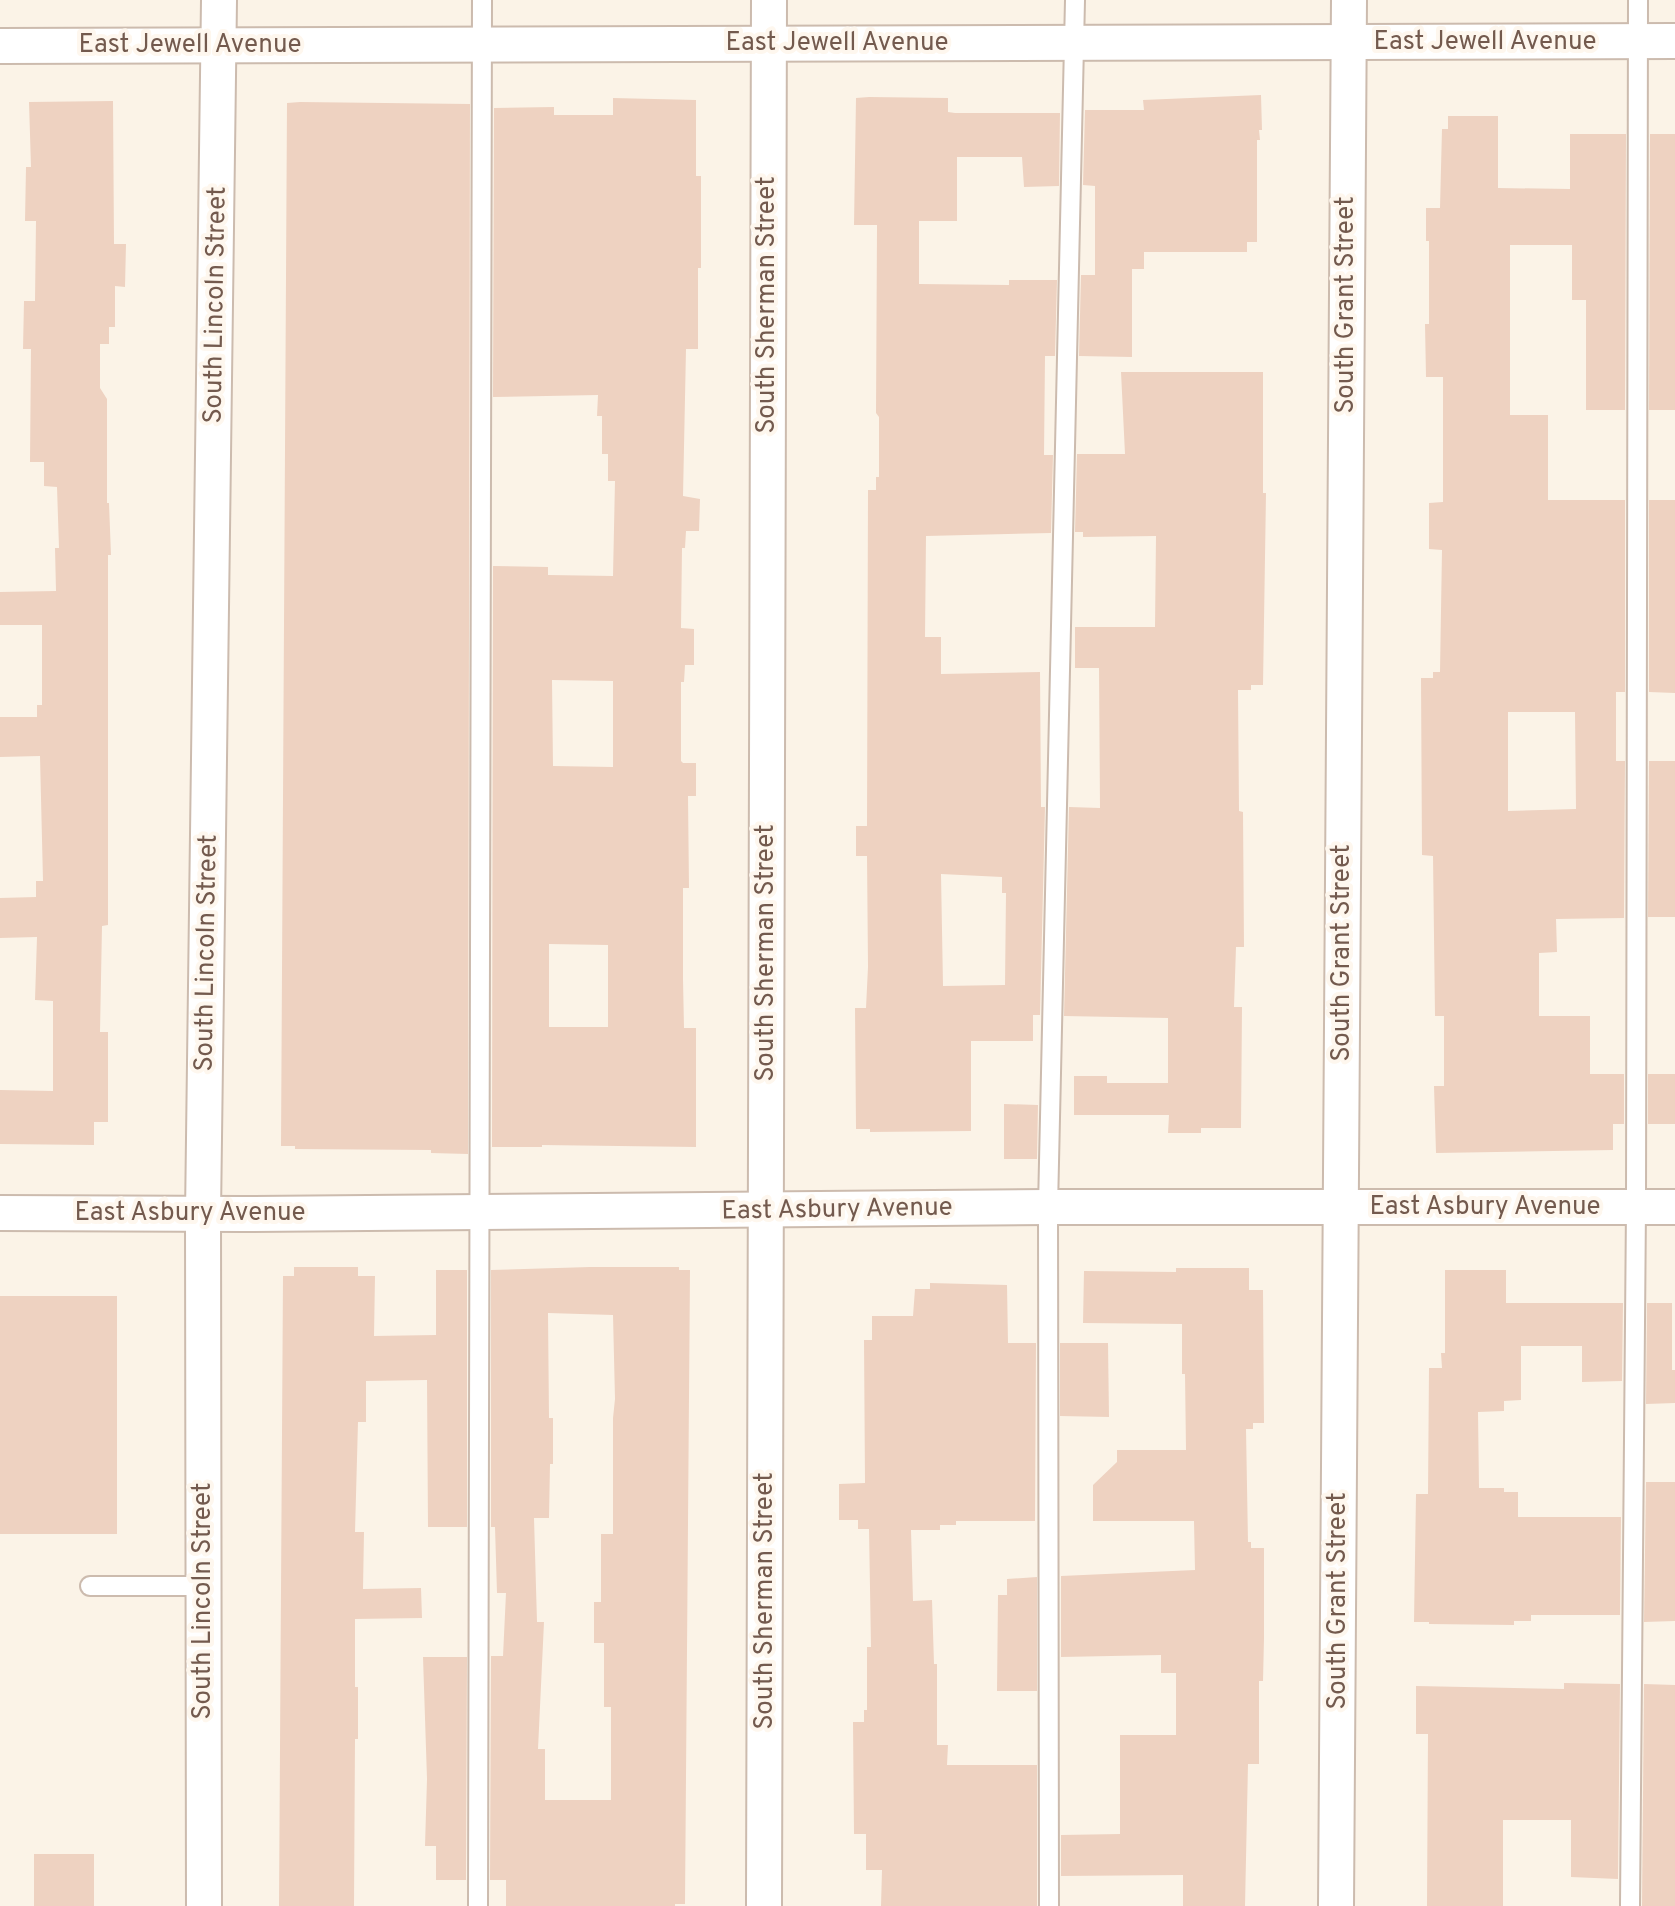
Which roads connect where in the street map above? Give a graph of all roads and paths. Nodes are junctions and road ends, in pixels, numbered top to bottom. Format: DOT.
graph roads {
  1 [pos="219,0"];
  2 [pos="482,0"];
  3 [pos="769,0"];
  4 [pos="1075,0"];
  5 [pos="1349,0"];
  6 [pos="1638,0"];
  7 [pos="1638,41"];
  8 [pos="1675,41"];
  9 [pos="1348,42"];
  10 [pos="1074,43"];
  11 [pos="767,44"];
  12 [pos="482,45"];
  13 [pos="0,46"];
  14 [pos="219,46"];
  15 [pos="1048,1207"];
  16 [pos="1340,1207"];
  17 [pos="1636,1207"];
  18 [pos="1675,1207"];
  19 [pos="766,1211"];
  20 [pos="0,1213"];
  21 [pos="481,1213"];
  22 [pos="203,1214"];
  23 [pos="90,1586"];
  24 [pos="203,1586"];
  25 [pos="204,1906"];
  26 [pos="478,1906"];
  27 [pos="764,1906"];
  28 [pos="1049,1906"];
  29 [pos="1336,1906"];
  30 [pos="1630,1906"];
  1 -- 14 [label="street, South Lincoln Street"];
  2 -- 12 [label="lane"];
  3 -- 11 [label="street, South Sherman Street"];
  4 -- 10 [label="lane"];
  5 -- 9 [label="street, South Grant Street"];
  6 -- 7 [label="lane"];
  7 -- 8 [label="street, East Jewell Avenue"];
  7 -- 9 [label="street, East Jewell Avenue"];
  7 -- 17 [label="lane"];
  9 -- 10 [label="street, East Jewell Avenue"];
  9 -- 16 [label="street, South Grant Street"];
  10 -- 11 [label="street, East Jewell Avenue"];
  10 -- 15 [label="lane"];
  11 -- 12 [label="street, East Jewell Avenue"];
  11 -- 19 [label="street, South Sherman Street"];
  12 -- 14 [label="street, East Jewell Avenue"];
  12 -- 21 [label="lane"];
  13 -- 14 [label="street, East Jewell Avenue"];
  14 -- 22 [label="street, South Lincoln Street"];
  15 -- 16 [label="street, East Asbury Avenue"];
  15 -- 19 [label="street, East Asbury Avenue"];
  15 -- 28 [label="lane"];
  16 -- 17 [label="street, East Asbury Avenue"];
  16 -- 29 [label="street, South Grant Street"];
  17 -- 18 [label="street, East Asbury Avenue"];
  17 -- 30 [label="lane"];
  19 -- 21 [label="street, East Asbury Avenue"];
  19 -- 27 [label="street, South Sherman Street"];
  20 -- 22 [label="street, East Asbury Avenue"];
  21 -- 22 [label="street, East Asbury Avenue"];
  21 -- 26 [label="lane"];
  22 -- 24 [label="street, South Lincoln Street"];
  23 -- 24 [label="lane"];
  24 -- 25 [label="street, South Lincoln Street"];
}
